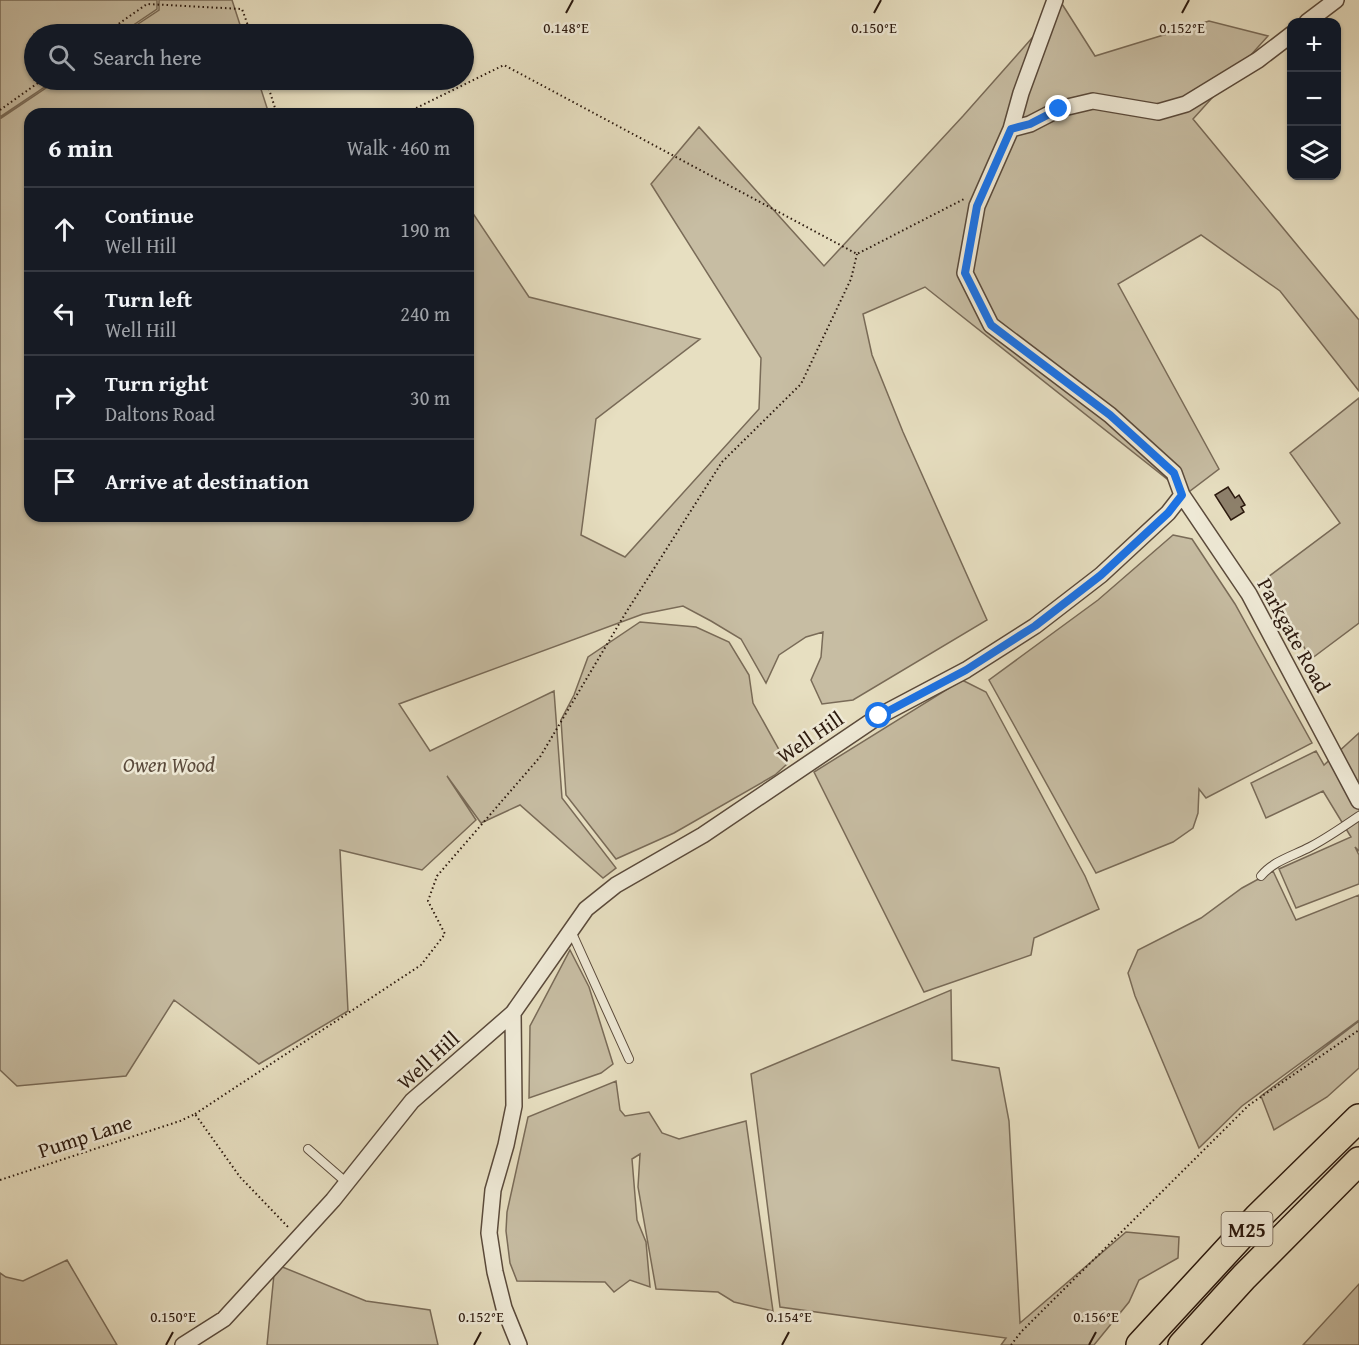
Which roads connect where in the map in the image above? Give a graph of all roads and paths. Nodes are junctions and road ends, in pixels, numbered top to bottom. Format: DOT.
graph roads {
  1 [pos="1055,0"];
  2 [pos="1336,0"];
  3 [pos="148,2"];
  4 [pos="1324,6"];
  5 [pos="1311,18"];
  6 [pos="118,24"];
  7 [pos="247,24"];
  8 [pos="1287,38"];
  9 [pos="474,80"];
  10 [pos="28,90"];
  11 [pos="269,90"];
  12 [pos="453,90"];
  13 [pos="275,108"];
  14 [pos="416,108"];
  15 [pos="0,110"];
  16 [pos="1011,129"];
  17 [pos="985,188"];
  18 [pos="856,254"];
  19 [pos="1182,495"];
  20 [pos="1359,801"];
  21 [pos="1359,816"];
  22 [pos="1261,876"];
  23 [pos="570,929"];
  24 [pos="513,1013"];
  25 [pos="1359,1030"];
  26 [pos="629,1059"];
  27 [pos="195,1114"];
  28 [pos="1359,1118"];
  29 [pos="308,1149"];
  30 [pos="1359,1161"];
  31 [pos="0,1180"];
  32 [pos="347,1183"];
  33 [pos="299,1238"];
  34 [pos="183,1345"];
  35 [pos="519,1345"];
  36 [pos="1011,1345"];
  37 [pos="1140,1345"];
  38 [pos="1182,1345"];
  1 -- 16 [label="street"];
  2 -- 4 [label="street"];
  3 -- 6 [label="path"];
  3 -- 7 [label="path"];
  4 -- 5 [label="street"];
  8 -- 16 [label="street"];
  9 -- 18 [label="path"];
  10 -- 15 [label="path"];
  11 -- 13 [label="path"];
  12 -- 14 [label="path"];
  16 -- 17 [label="street"];
  17 -- 18 [label="path"];
  17 -- 19 [label="street"];
  18 -- 27 [label="path, Pump Lane"];
  19 -- 20 [label="street, Parkgate Road"];
  19 -- 23 [label="street, Well Hill"];
  21 -- 22 [label="lane"];
  23 -- 24 [label="street, Well Hill"];
  23 -- 26 [label="lane"];
  24 -- 32 [label="street, Well Hill"];
  24 -- 35 [label="street"];
  25 -- 36 [label="path"];
  27 -- 31 [label="path, Pump Lane"];
  27 -- 33 [label="path"];
  28 -- 37 [label="highway, M25"];
  29 -- 32 [label="lane"];
  30 -- 38 [label="highway, M25"];
  32 -- 33 [label="street, Well Hill"];
  33 -- 34 [label="street, Well Hill"];
}
